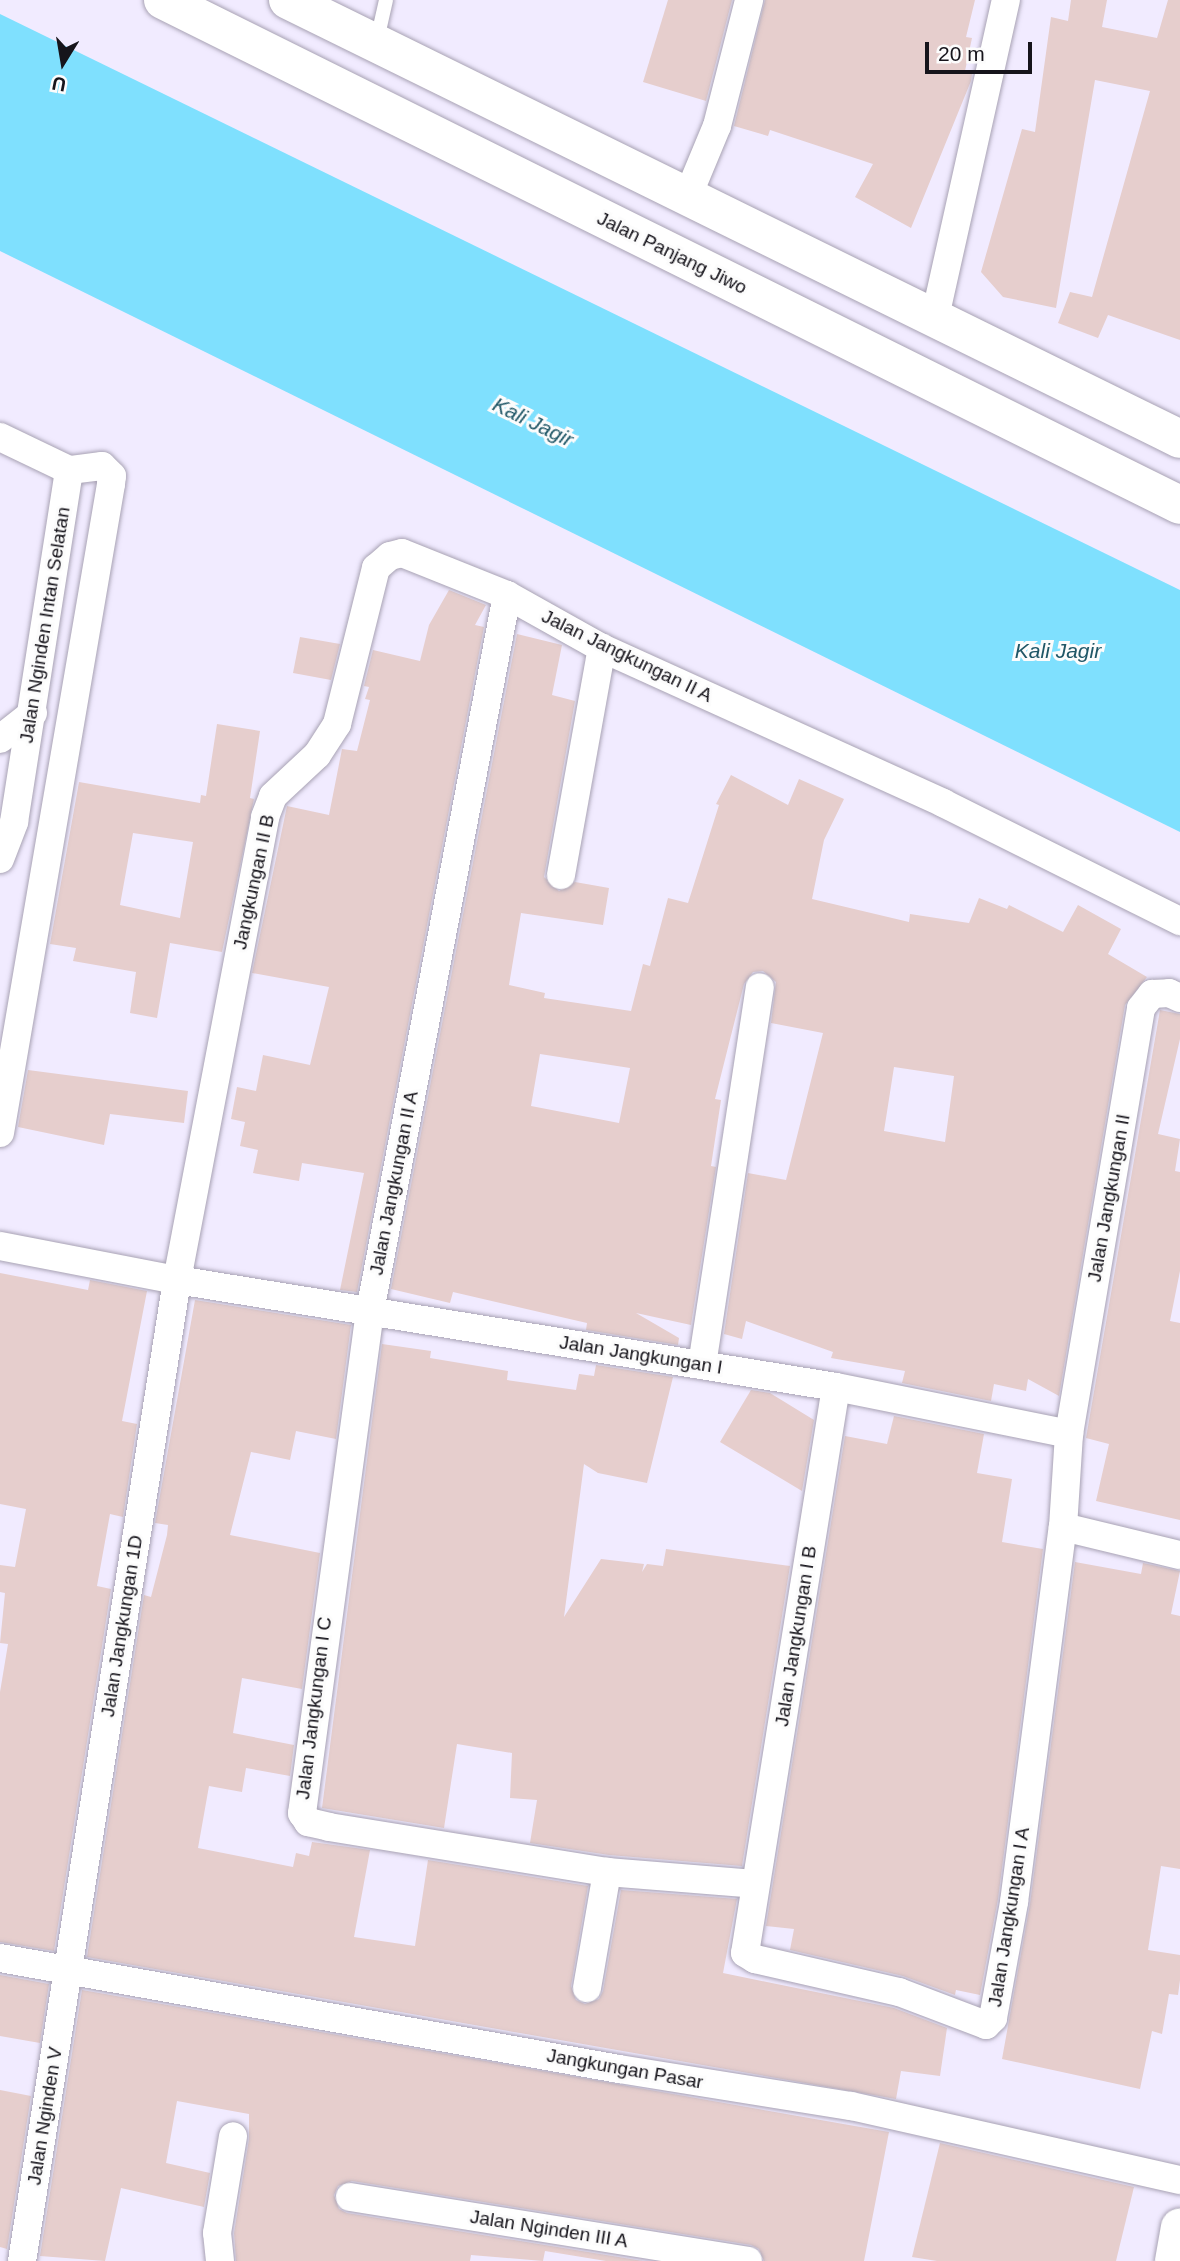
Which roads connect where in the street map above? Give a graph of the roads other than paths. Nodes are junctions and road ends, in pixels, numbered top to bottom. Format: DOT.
graph roads {
  1 [pos="163,0"];
  2 [pos="288,0"];
  3 [pos="386,0"];
  4 [pos="749,0"];
  5 [pos="1006,0"];
  6 [pos="377,42"];
  7 [pos="687,198"];
  8 [pos="935,317"];
  9 [pos="0,437"];
  10 [pos="1180,439"];
  11 [pos="68,470"];
  12 [pos="1180,505"];
  13 [pos="507,595"];
  14 [pos="602,648"];
  15 [pos="33,713"];
  16 [pos="0,738"];
  17 [pos="2,857"];
  18 [pos="561,875"];
  19 [pos="1180,921"];
  20 [pos="760,987"];
  21 [pos="1180,998"];
  22 [pos="0,1133"];
  23 [pos="0,1246"];
  24 [pos="177,1280"];
  25 [pos="370,1311"];
  26 [pos="702,1365"];
  27 [pos="836,1387"];
  28 [pos="1069,1434"];
  29 [pos="1063,1527"];
  30 [pos="1180,1555"];
  31 [pos="607,1872"];
  32 [pos="755,1884"];
  33 [pos="0,1958"];
  34 [pos="68,1972"];
  35 [pos="587,1988"];
  36 [pos="233,2136"];
  37 [pos="1180,2180"];
  38 [pos="350,2197"];
  39 [pos="1180,2228"];
  40 [pos="22,2261"];
  41 [pos="220,2261"];
  42 [pos="748,2261"];
  43 [pos="1174,2261"];
  1 -- 12 [label="main road, Jalan Panjang Jiwo"];
  2 -- 6 [label="main road"];
  3 -- 6 [label="lane"];
  4 -- 7 [label="street"];
  5 -- 8 [label="street"];
  6 -- 7 [label="main road"];
  7 -- 8 [label="main road"];
  8 -- 10 [label="main road"];
  9 -- 11 [label="street"];
  11 -- 15 [label="street, Jalan Nginden Intan Selatan"];
  11 -- 22 [label="street"];
  13 -- 14 [label="street, Jalan Jangkungan II A"];
  13 -- 24 [label="street, Jangkungan II B"];
  13 -- 25 [label="street, Jalan Jangkungan II A"];
  14 -- 18 [label="street"];
  14 -- 19 [label="street, Jalan Jangkungan II A"];
  15 -- 16 [label="street"];
  15 -- 17 [label="street, Jalan Nginden Intan Selatan"];
  20 -- 26 [label="street"];
  21 -- 28 [label="street, Jalan Jangkungan II"];
  23 -- 24 [label="street, Jalan Jangkungan I"];
  24 -- 25 [label="street, Jalan Jangkungan I"];
  24 -- 34 [label="street, Jalan Jangkungan 1D"];
  25 -- 26 [label="street, Jalan Jangkungan I"];
  25 -- 31 [label="street, Jalan Jangkungan I C"];
  26 -- 27 [label="street, Jalan Jangkungan I"];
  27 -- 28 [label="street, Jalan Jangkungan I"];
  27 -- 32 [label="street, Jalan Jangkungan I B"];
  28 -- 29 [label="street"];
  29 -- 30 [label="street"];
  29 -- 32 [label="street, Jalan Jangkungan I A"];
  31 -- 32 [label="street, Jalan Jangkungan I C"];
  31 -- 35 [label="street"];
  33 -- 34 [label="street, Jangkungan Pasar"];
  34 -- 37 [label="street, Jangkungan Pasar"];
  34 -- 40 [label="street, Jalan Nginden V"];
  36 -- 41 [label="street"];
  38 -- 42 [label="street, Jalan Nginden III A"];
  39 -- 43 [label="main road"];
}
